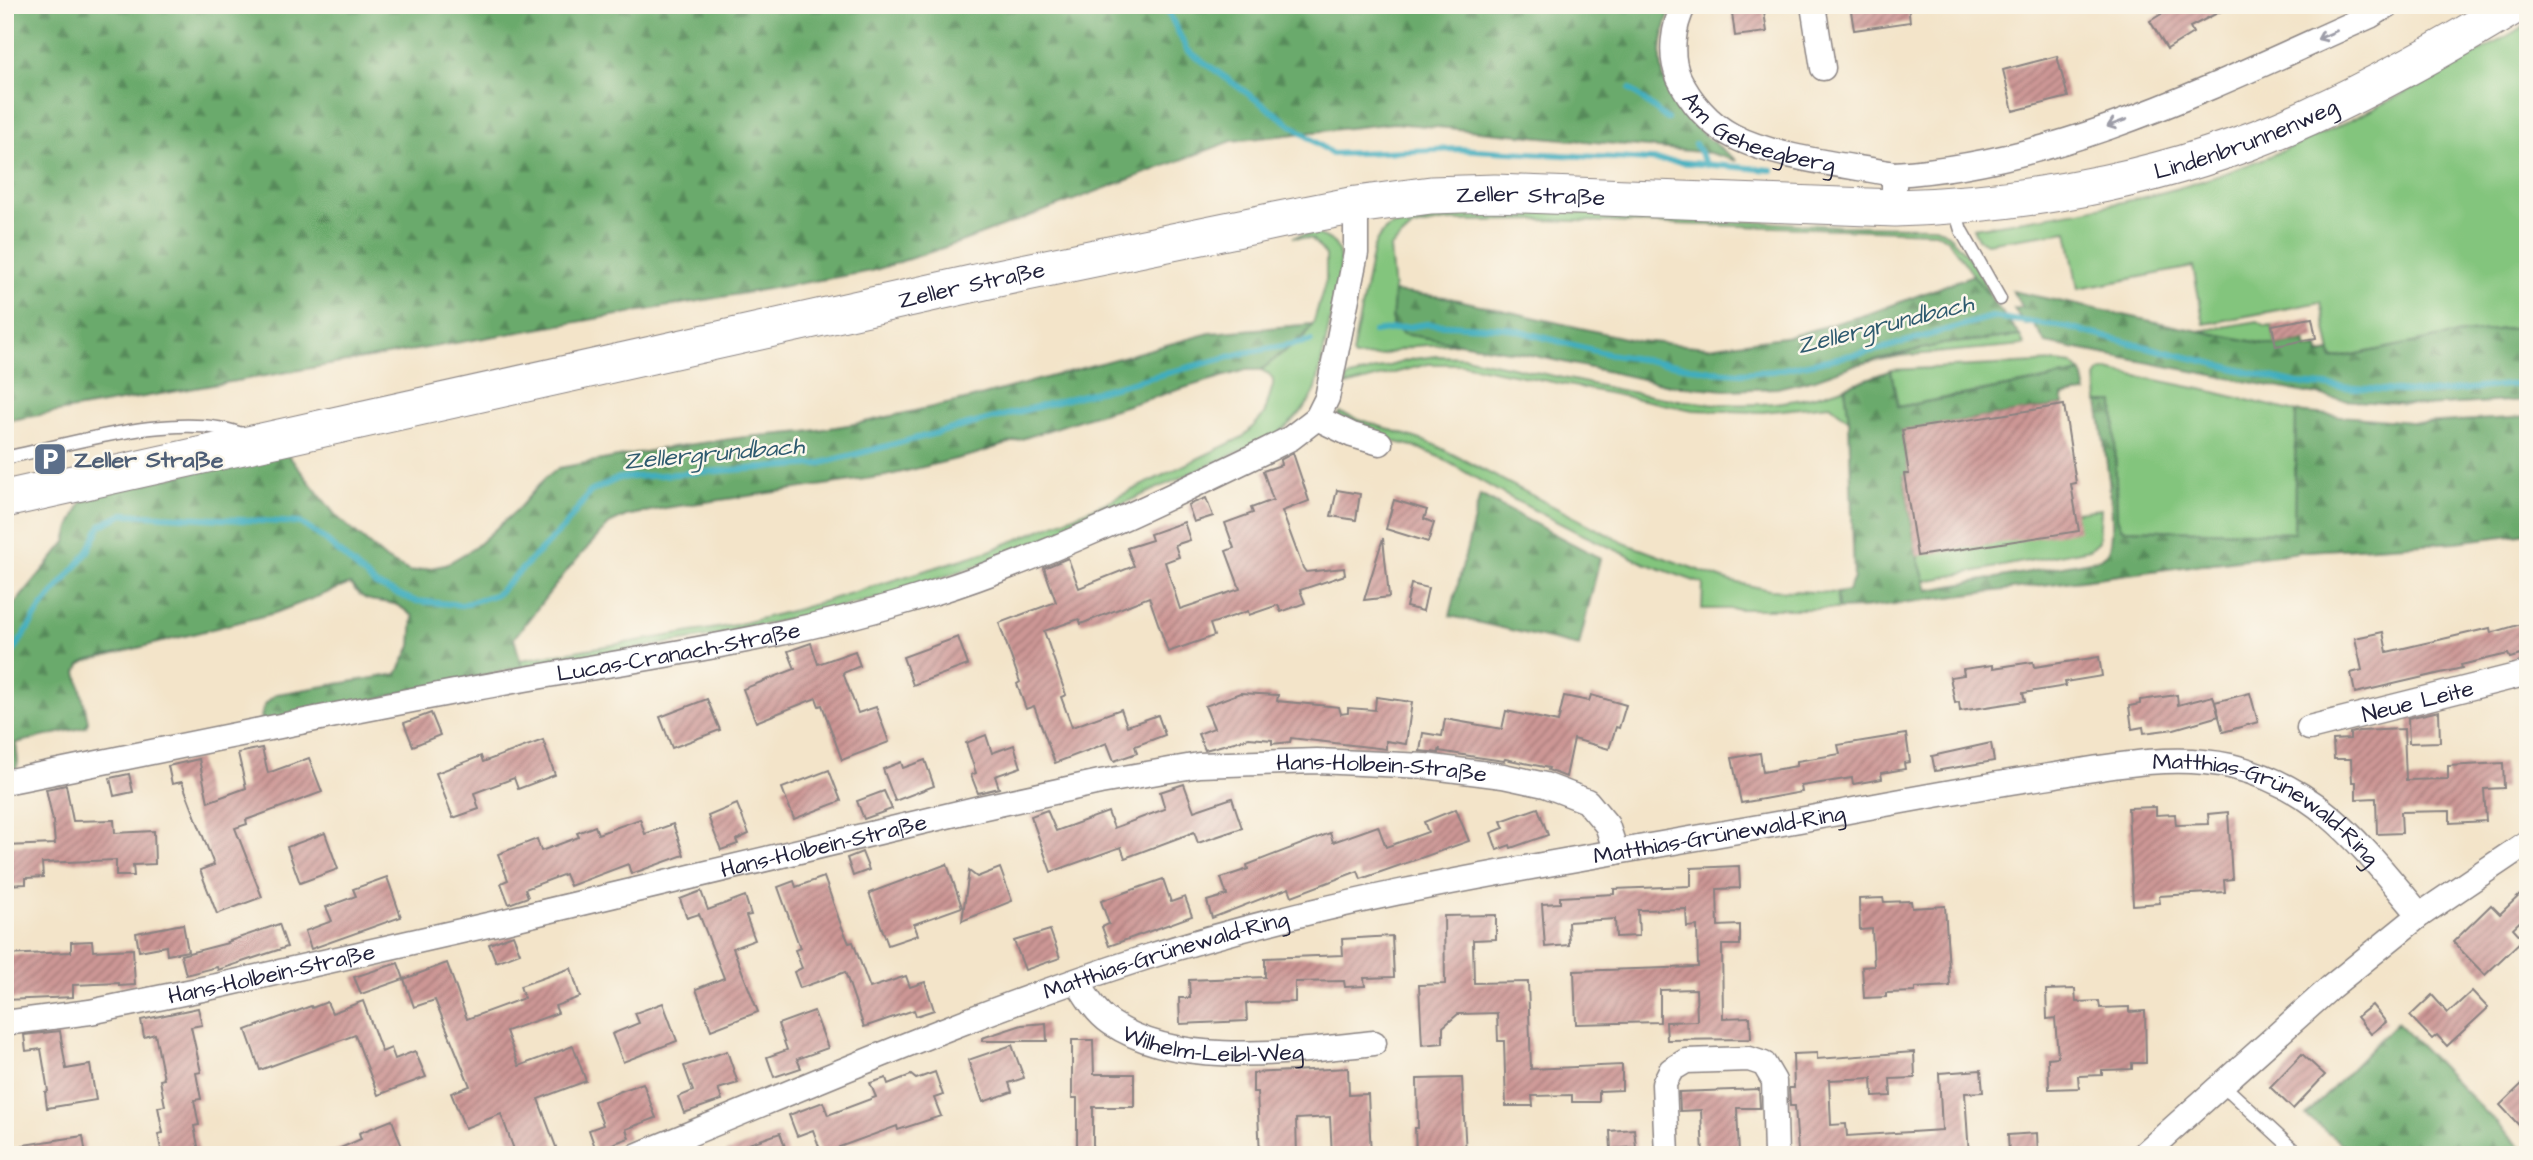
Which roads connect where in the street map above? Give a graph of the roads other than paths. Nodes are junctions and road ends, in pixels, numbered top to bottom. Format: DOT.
graph roads {
  1 [pos="1684,5"];
  2 [pos="1813,5"];
  3 [pos="2388,5"];
  4 [pos="2515,5"];
  5 [pos="1823,68"];
  6 [pos="1894,191"];
  7 [pos="1356,205"];
  8 [pos="1954,206"];
  9 [pos="2000,299"];
  10 [pos="1317,418"];
  11 [pos="261,442"];
  12 [pos="1380,443"];
  13 [pos="5,458"];
  14 [pos="5,499"];
  15 [pos="2528,673"];
  16 [pos="2309,728"];
  17 [pos="5,782"];
  18 [pos="2528,842"];
  19 [pos="1616,852"];
  20 [pos="2420,915"];
  21 [pos="1077,981"];
  22 [pos="5,1023"];
  23 [pos="1374,1043"];
  24 [pos="2223,1084"];
  25 [pos="638,1155"];
  26 [pos="1667,1155"];
  27 [pos="1776,1155"];
  28 [pos="2143,1155"];
  29 [pos="2300,1155"];
  1 -- 6 [label="street, Am Geheegberg"];
  2 -- 5 [label="street"];
  3 -- 6 [label="street, one-way"];
  4 -- 8 [label="street, Lindenbrunnenweg"];
  6 -- 7 [label="street, Zeller Straße"];
  6 -- 8 [label="street, Zeller Straße"];
  7 -- 10 [label="street"];
  7 -- 11 [label="street, Zeller Straße"];
  8 -- 9 [label="lane"];
  10 -- 12 [label="street"];
  10 -- 17 [label="street, Lucas-Cranach-Straße"];
  11 -- 13 [label="lane"];
  11 -- 14 [label="street, Zeller Straße"];
  15 -- 16 [label="street, Neue Leite"];
  18 -- 20 [label="street"];
  19 -- 20 [label="street, Matthias-Grünewald-Ring"];
  19 -- 21 [label="street, Matthias-Grünewald-Ring"];
  19 -- 22 [label="street, Hans-Holbein-Straße"];
  20 -- 24 [label="street"];
  21 -- 23 [label="street, Wilhelm-Leibl-Weg"];
  21 -- 25 [label="street, Matthias-Grünewald-Ring"];
  24 -- 28 [label="street"];
  24 -- 29 [label="lane"];
  26 -- 27 [label="street"];
}
